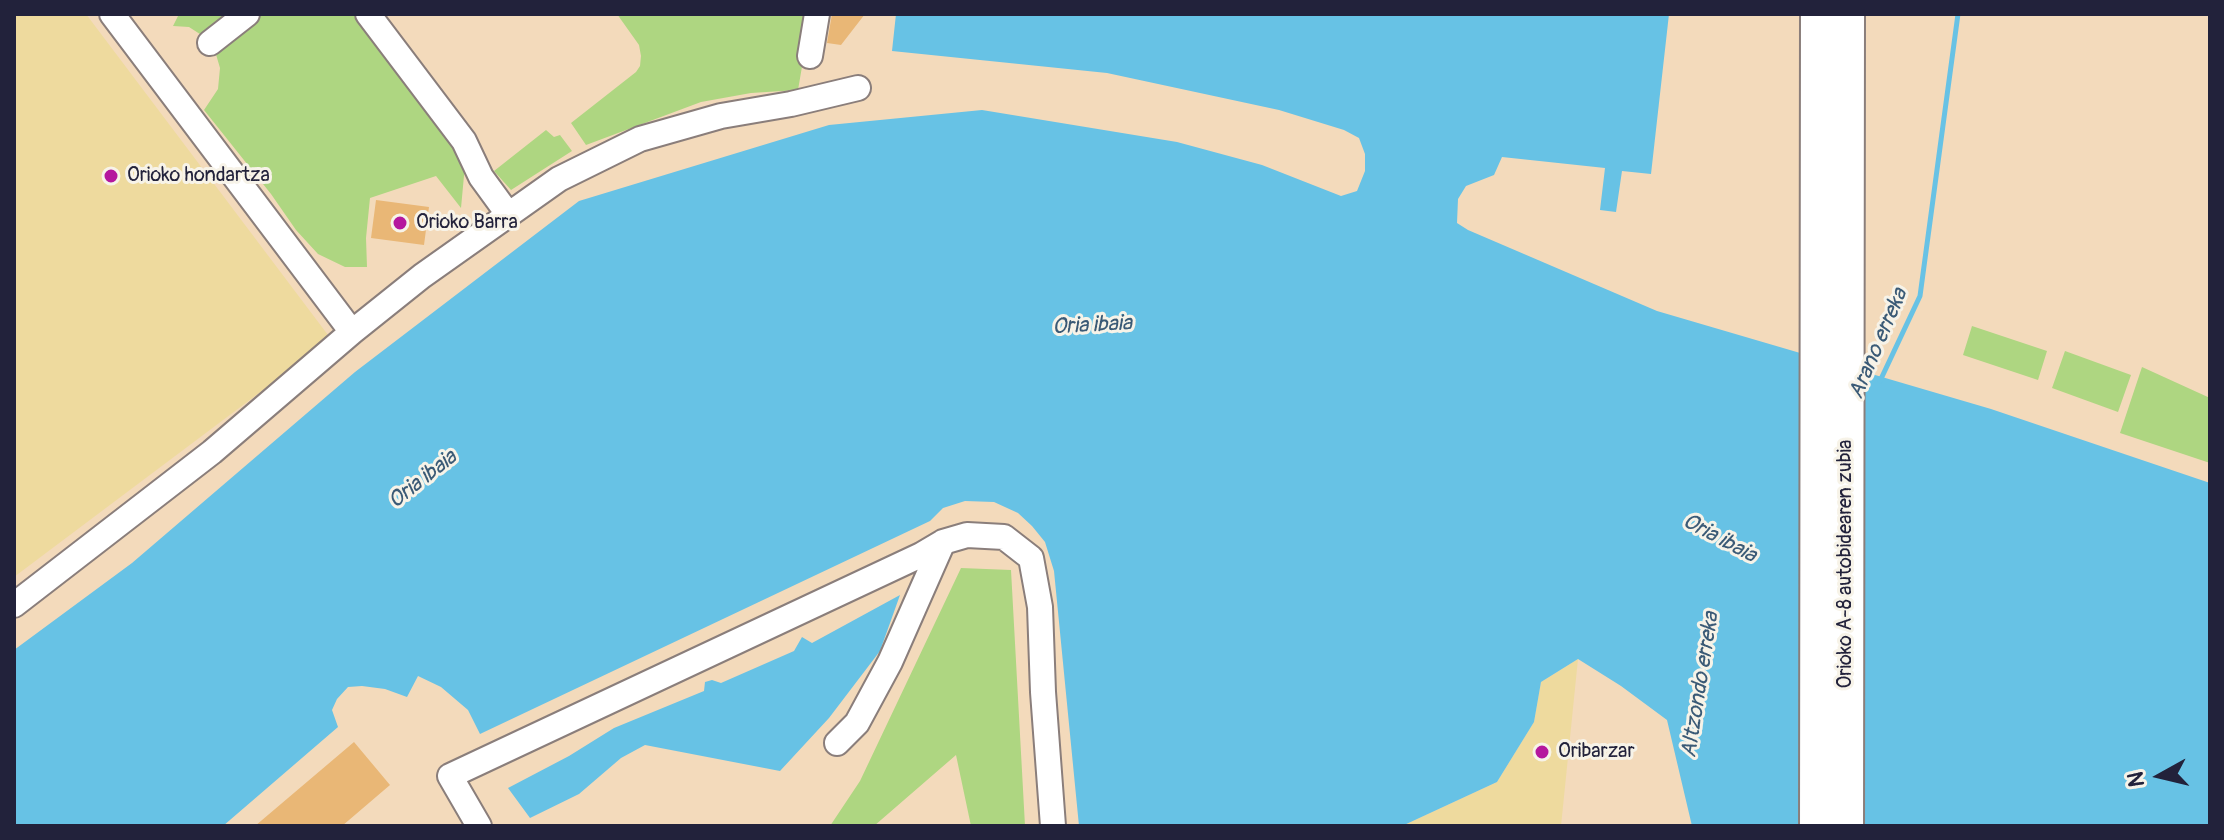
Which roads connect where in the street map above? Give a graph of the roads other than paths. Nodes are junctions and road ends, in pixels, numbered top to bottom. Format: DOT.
graph roads {
  1 [pos="112,14"];
  2 [pos="247,14"];
  3 [pos="368,14"];
  4 [pos="817,14"];
  5 [pos="1819,14"];
  6 [pos="1846,14"];
  7 [pos="210,43"];
  8 [pos="810,56"];
  9 [pos="858,88"];
  10 [pos="508,214"];
  11 [pos="352,332"];
  12 [pos="943,542"];
  13 [pos="14,605"];
  14 [pos="837,743"];
  15 [pos="479,826"];
  16 [pos="1053,826"];
  17 [pos="1818,826"];
  18 [pos="1845,826"];
  1 -- 11 [label="street"];
  2 -- 7 [label="street"];
  3 -- 10 [label="street"];
  4 -- 8 [label="street"];
  5 -- 17 [label="highway, Orioko A-8 autobidearen zubia"];
  6 -- 18 [label="highway, Orioko A-8 autobidearen zubia"];
  9 -- 10 [label="street"];
  10 -- 11 [label="street"];
  11 -- 13 [label="street"];
  12 -- 14 [label="street"];
  12 -- 15 [label="street"];
  12 -- 16 [label="street"];
}
